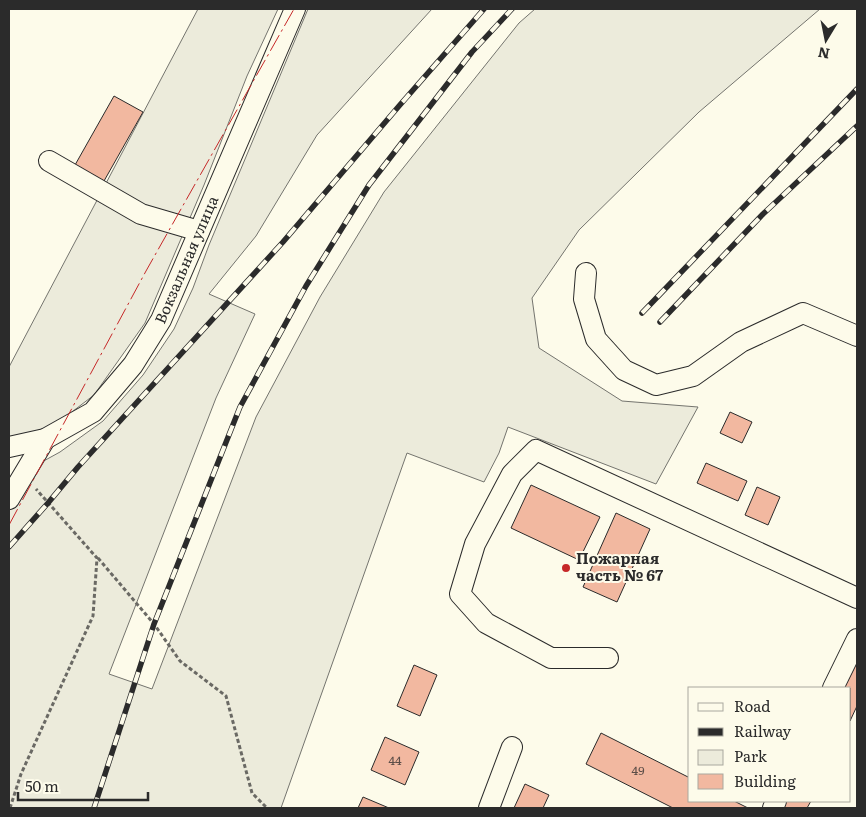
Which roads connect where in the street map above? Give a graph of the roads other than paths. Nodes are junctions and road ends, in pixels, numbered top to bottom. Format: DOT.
graph roads {
  1 [pos="295,9"];
  2 [pos="49,161"];
  3 [pos="199,231"];
  4 [pos="586,272"];
  5 [pos="857,336"];
  6 [pos="45,439"];
  7 [pos="9,447"];
  8 [pos="9,499"];
  9 [pos="857,598"];
  10 [pos="857,639"];
  11 [pos="608,658"];
  12 [pos="833,687"];
  13 [pos="512,747"];
  14 [pos="488,808"];
  1 -- 3 [label="street, Вокзальная улица"];
  2 -- 3 [label="street"];
  3 -- 6 [label="street, Вокзальная улица"];
  4 -- 5 [label="street"];
  6 -- 7 [label="street, Вокзальная улица"];
  6 -- 8 [label="street"];
  9 -- 11 [label="street"];
  10 -- 12 [label="street"];
  13 -- 14 [label="street"];
}
